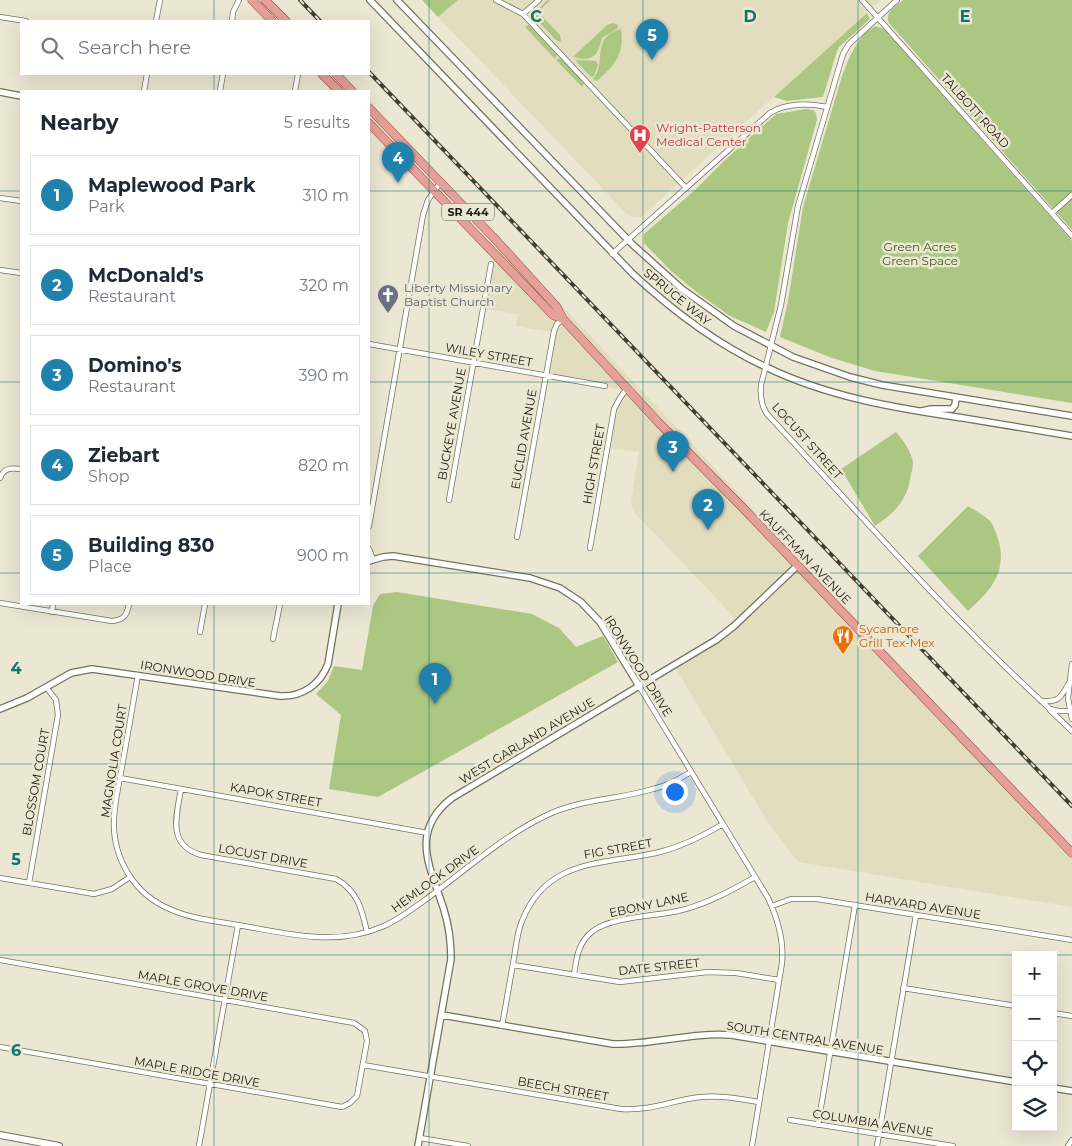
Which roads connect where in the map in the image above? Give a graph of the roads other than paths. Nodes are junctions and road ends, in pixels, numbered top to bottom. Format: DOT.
graph roads {
  1 [pos="160,0"];
  2 [pos="239,0"];
  3 [pos="252,0"];
  4 [pos="265,0"];
  5 [pos="370,0"];
  6 [pos="397,0"];
  7 [pos="496,0"];
  8 [pos="539,0"];
  9 [pos="862,0"];
  10 [pos="897,0"];
  11 [pos="523,14"];
  12 [pos="0,17"];
  13 [pos="878,18"];
  14 [pos="20,20"];
  15 [pos="156,20"];
  16 [pos="232,20"];
  17 [pos="271,20"];
  18 [pos="285,20"];
  19 [pos="147,75"];
  20 [pos="223,75"];
  21 [pos="298,75"];
  22 [pos="323,75"];
  23 [pos="337,75"];
  24 [pos="144,90"];
  25 [pos="220,90"];
  26 [pos="295,90"];
  27 [pos="338,90"];
  28 [pos="351,90"];
  29 [pos="0,92"];
  30 [pos="20,96"];
  31 [pos="827,107"];
  32 [pos="370,109"];
  33 [pos="377,117"];
  34 [pos="370,124"];
  35 [pos="370,126"];
  36 [pos="440,183"];
  37 [pos="686,188"];
  38 [pos="434,191"];
  39 [pos="1072,195"];
  40 [pos="0,198"];
  41 [pos="20,201"];
  42 [pos="1052,213"];
  43 [pos="1072,236"];
  44 [pos="628,239"];
  45 [pos="612,254"];
  46 [pos="491,264"];
  47 [pos="0,270"];
  48 [pos="20,273"];
  49 [pos="563,318"];
  50 [pos="370,344"];
  51 [pos="771,346"];
  52 [pos="399,350"];
  53 [pos="473,362"];
  54 [pos="765,367"];
  55 [pos="546,376"];
  56 [pos="605,386"];
  57 [pos="628,388"];
  58 [pos="956,398"];
  59 [pos="920,411"];
  60 [pos="1071,415"];
  61 [pos="1072,436"];
  62 [pos="20,469"];
  63 [pos="0,478"];
  64 [pos="449,500"];
  65 [pos="370,520"];
  66 [pos="517,537"];
  67 [pos="590,548"];
  68 [pos="371,560"];
  69 [pos="797,566"];
  70 [pos="0,603"];
  71 [pos="53,605"];
  72 [pos="129,605"];
  73 [pos="205,605"];
  74 [pos="280,605"];
  75 [pos="338,605"];
  76 [pos="52,612"];
  77 [pos="200,632"];
  78 [pos="273,639"];
  79 [pos="1072,664"];
  80 [pos="138,675"];
  81 [pos="1069,682"];
  82 [pos="639,686"];
  83 [pos="46,687"];
  84 [pos="1041,701"];
  85 [pos="0,709"];
  86 [pos="1050,709"];
  87 [pos="1070,711"];
  88 [pos="1072,719"];
  89 [pos="1072,731"];
  90 [pos="691,772"];
  91 [pos="120,778"];
  92 [pos="181,788"];
  93 [pos="723,824"];
  94 [pos="428,833"];
  95 [pos="1072,854"];
  96 [pos="130,877"];
  97 [pos="755,877"];
  98 [pos="0,878"];
  99 [pos="29,883"];
  100 [pos="437,891"];
  101 [pos="855,905"];
  102 [pos="772,906"];
  103 [pos="916,915"];
  104 [pos="238,924"];
  105 [pos="367,932"];
  106 [pos="1072,940"];
  107 [pos="0,960"];
  108 [pos="513,965"];
  109 [pos="574,975"];
  110 [pos="779,980"];
  111 [pos="903,988"];
  112 [pos="224,1000"];
  113 [pos="1012,1005"];
  114 [pos="1057,1013"];
  115 [pos="442,1015"];
  116 [pos="1072,1016"];
  117 [pos="502,1026"];
  118 [pos="769,1041"];
  119 [pos="0,1047"];
  120 [pos="830,1052"];
  121 [pos="891,1062"];
  122 [pos="363,1065"];
  123 [pos="431,1077"];
  124 [pos="1012,1081"];
  125 [pos="209,1084"];
  126 [pos="1057,1089"];
  127 [pos="1072,1091"];
  128 [pos="759,1102"];
  129 [pos="790,1120"];
  130 [pos="818,1125"];
  131 [pos="0,1135"];
  132 [pos="879,1135"];
  133 [pos="420,1138"];
  134 [pos="1072,1140"];
  135 [pos="49,1145"];
  136 [pos="59,1146"];
  137 [pos="198,1146"];
  138 [pos="418,1146"];
  139 [pos="468,1146"];
  140 [pos="752,1146"];
  141 [pos="877,1146"];
  142 [pos="953,1146"];
  143 [pos="1068,1146"];
  1 -- 15 [label="street"];
  2 -- 16 [label="street"];
  3 -- 17 [label="main road"];
  4 -- 18 [label="main road"];
  5 -- 45 [label="street, SPRUCE WAY"];
  6 -- 44 [label="street, SPRUCE WAY"];
  7 -- 11 [label="street"];
  8 -- 11 [label="street"];
  9 -- 13 [label="street, TALBOTT ROAD"];
  10 -- 13 [label="street, LOCUST STREET"];
  11 -- 37 [label="street"];
  12 -- 14 [label="street"];
  13 -- 31 [label="street, LOCUST STREET"];
  13 -- 42 [label="street, TALBOTT ROAD"];
  19 -- 24 [label="street"];
  20 -- 25 [label="street"];
  21 -- 26 [label="street"];
  22 -- 27 [label="main road"];
  23 -- 28 [label="main road"];
  29 -- 30 [label="street"];
  31 -- 37 [label="street"];
  31 -- 51 [label="street, LOCUST STREET"];
  32 -- 33 [label="main road, KAUFFMAN AVENUE / SR 444"];
  33 -- 34 [label="street"];
  33 -- 36 [label="main road, KAUFFMAN AVENUE / SR 444"];
  35 -- 38 [label="main road, KAUFFMAN AVENUE / SR 444"];
  36 -- 38 [label="street"];
  36 -- 49 [label="main road, KAUFFMAN AVENUE / SR 444"];
  37 -- 44 [label="street"];
  38 -- 49 [label="main road, KAUFFMAN AVENUE / SR 444"];
  38 -- 52 [label="street"];
  39 -- 42 [label="street"];
  40 -- 41 [label="street"];
  42 -- 43 [label="street, TALBOTT ROAD"];
  44 -- 45 [label="street"];
  44 -- 51 [label="street, SPRUCE WAY"];
  45 -- 54 [label="street, SPRUCE WAY"];
  46 -- 53 [label="street, BUCKEYE AVENUE"];
  47 -- 48 [label="street"];
  49 -- 55 [label="street, EUCLID AVENUE"];
  49 -- 57 [label="main road, KAUFFMAN AVENUE / SR 444"];
  50 -- 52 [label="street, WILEY STREET"];
  51 -- 54 [label="street, LOCUST STREET"];
  51 -- 58 [label="street, SPRUCE WAY"];
  52 -- 53 [label="street, WILEY STREET"];
  52 -- 65 [label="street"];
  53 -- 55 [label="street, WILEY STREET"];
  53 -- 64 [label="street, BUCKEYE AVENUE"];
  54 -- 59 [label="street, SPRUCE WAY"];
  54 -- 84 [label="street, LOCUST STREET"];
  55 -- 56 [label="street, WILEY STREET"];
  55 -- 66 [label="street, EUCLID AVENUE"];
  57 -- 67 [label="street, HIGH STREET"];
  57 -- 69 [label="main road, KAUFFMAN AVENUE / SR 444"];
  58 -- 59 [label="street"];
  58 -- 60 [label="street, SPRUCE WAY"];
  59 -- 61 [label="street, SPRUCE WAY"];
  62 -- 63 [label="street"];
  68 -- 82 [label="street, IRONWOOD DRIVE"];
  69 -- 82 [label="street, WEST GARLAND AVENUE"];
  69 -- 95 [label="main road, KAUFFMAN AVENUE / SR 444"];
  70 -- 76 [label="street"];
  71 -- 76 [label="street"];
  72 -- 76 [label="street"];
  73 -- 77 [label="street"];
  74 -- 78 [label="street"];
  75 -- 80 [label="street, IRONWOOD DRIVE"];
  79 -- 81 [label="street"];
  80 -- 83 [label="street, IRONWOOD DRIVE"];
  80 -- 91 [label="street, MAGNOLIA COURT"];
  81 -- 84 [label="street"];
  81 -- 87 [label="street"];
  82 -- 90 [label="street, IRONWOOD DRIVE"];
  82 -- 94 [label="street, WEST GARLAND AVENUE"];
  83 -- 85 [label="street, IRONWOOD DRIVE"];
  83 -- 99 [label="street, BLOSSOM COURT"];
  84 -- 86 [label="street, LOCUST STREET"];
  86 -- 87 [label="street"];
  86 -- 89 [label="street, LOCUST STREET"];
  87 -- 88 [label="street"];
  90 -- 93 [label="street, IRONWOOD DRIVE"];
  90 -- 100 [label="street, HEMLOCK DRIVE"];
  91 -- 92 [label="street, KAPOK STREET"];
  91 -- 96 [label="street, MAGNOLIA COURT"];
  92 -- 94 [label="street, KAPOK STREET"];
  92 -- 105 [label="street, LOCUST DRIVE"];
  93 -- 97 [label="street, IRONWOOD DRIVE"];
  93 -- 108 [label="street, FIG STREET"];
  94 -- 100 [label="street, WEST GARLAND AVENUE"];
  96 -- 99 [label="street"];
  96 -- 104 [label="street, HEMLOCK DRIVE"];
  97 -- 102 [label="street, IRONWOOD DRIVE"];
  97 -- 109 [label="street, EBONY LANE"];
  98 -- 99 [label="street"];
  100 -- 105 [label="street, HEMLOCK DRIVE"];
  100 -- 115 [label="street, WEST GARLAND AVENUE"];
  101 -- 102 [label="street, HARVARD AVENUE"];
  101 -- 103 [label="street, HARVARD AVENUE"];
  101 -- 120 [label="street"];
  102 -- 110 [label="street, IRONWOOD DRIVE"];
  103 -- 106 [label="street, HARVARD AVENUE"];
  103 -- 111 [label="street"];
  104 -- 105 [label="street, HEMLOCK DRIVE"];
  104 -- 112 [label="street"];
  107 -- 112 [label="street, MAPLE GROVE DRIVE"];
  108 -- 109 [label="street, DATE STREET"];
  108 -- 117 [label="street, FIG STREET"];
  109 -- 110 [label="street, DATE STREET"];
  110 -- 118 [label="street, IRONWOOD DRIVE"];
  111 -- 113 [label="street"];
  111 -- 121 [label="street"];
  112 -- 122 [label="street, MAPLE GROVE DRIVE"];
  112 -- 125 [label="street"];
  114 -- 116 [label="street"];
  115 -- 117 [label="street, SOUTH CENTRAL AVENUE"];
  115 -- 123 [label="street, WEST GARLAND AVENUE"];
  117 -- 118 [label="street, SOUTH CENTRAL AVENUE"];
  118 -- 120 [label="street, SOUTH CENTRAL AVENUE"];
  118 -- 128 [label="street, IRONWOOD DRIVE"];
  119 -- 125 [label="street, MAPLE RIDGE DRIVE"];
  120 -- 121 [label="street, SOUTH CENTRAL AVENUE"];
  120 -- 130 [label="street"];
  121 -- 124 [label="street, SOUTH CENTRAL AVENUE"];
  121 -- 132 [label="street"];
  122 -- 123 [label="street, BEECH STREET"];
  122 -- 125 [label="street, MAPLE RIDGE DRIVE"];
  123 -- 128 [label="street, BEECH STREET"];
  123 -- 133 [label="street, WEST GARLAND AVENUE"];
  125 -- 137 [label="street"];
  126 -- 127 [label="street"];
  128 -- 140 [label="street, IRONWOOD DRIVE"];
  129 -- 130 [label="street, COLUMBIA AVENUE"];
  130 -- 132 [label="street, COLUMBIA AVENUE"];
  131 -- 135 [label="main road"];
  132 -- 141 [label="street"];
  132 -- 142 [label="street, COLUMBIA AVENUE"];
  133 -- 138 [label="street, WEST GARLAND AVENUE"];
  133 -- 139 [label="street"];
  134 -- 143 [label="street"];
  135 -- 136 [label="main road"];
}
